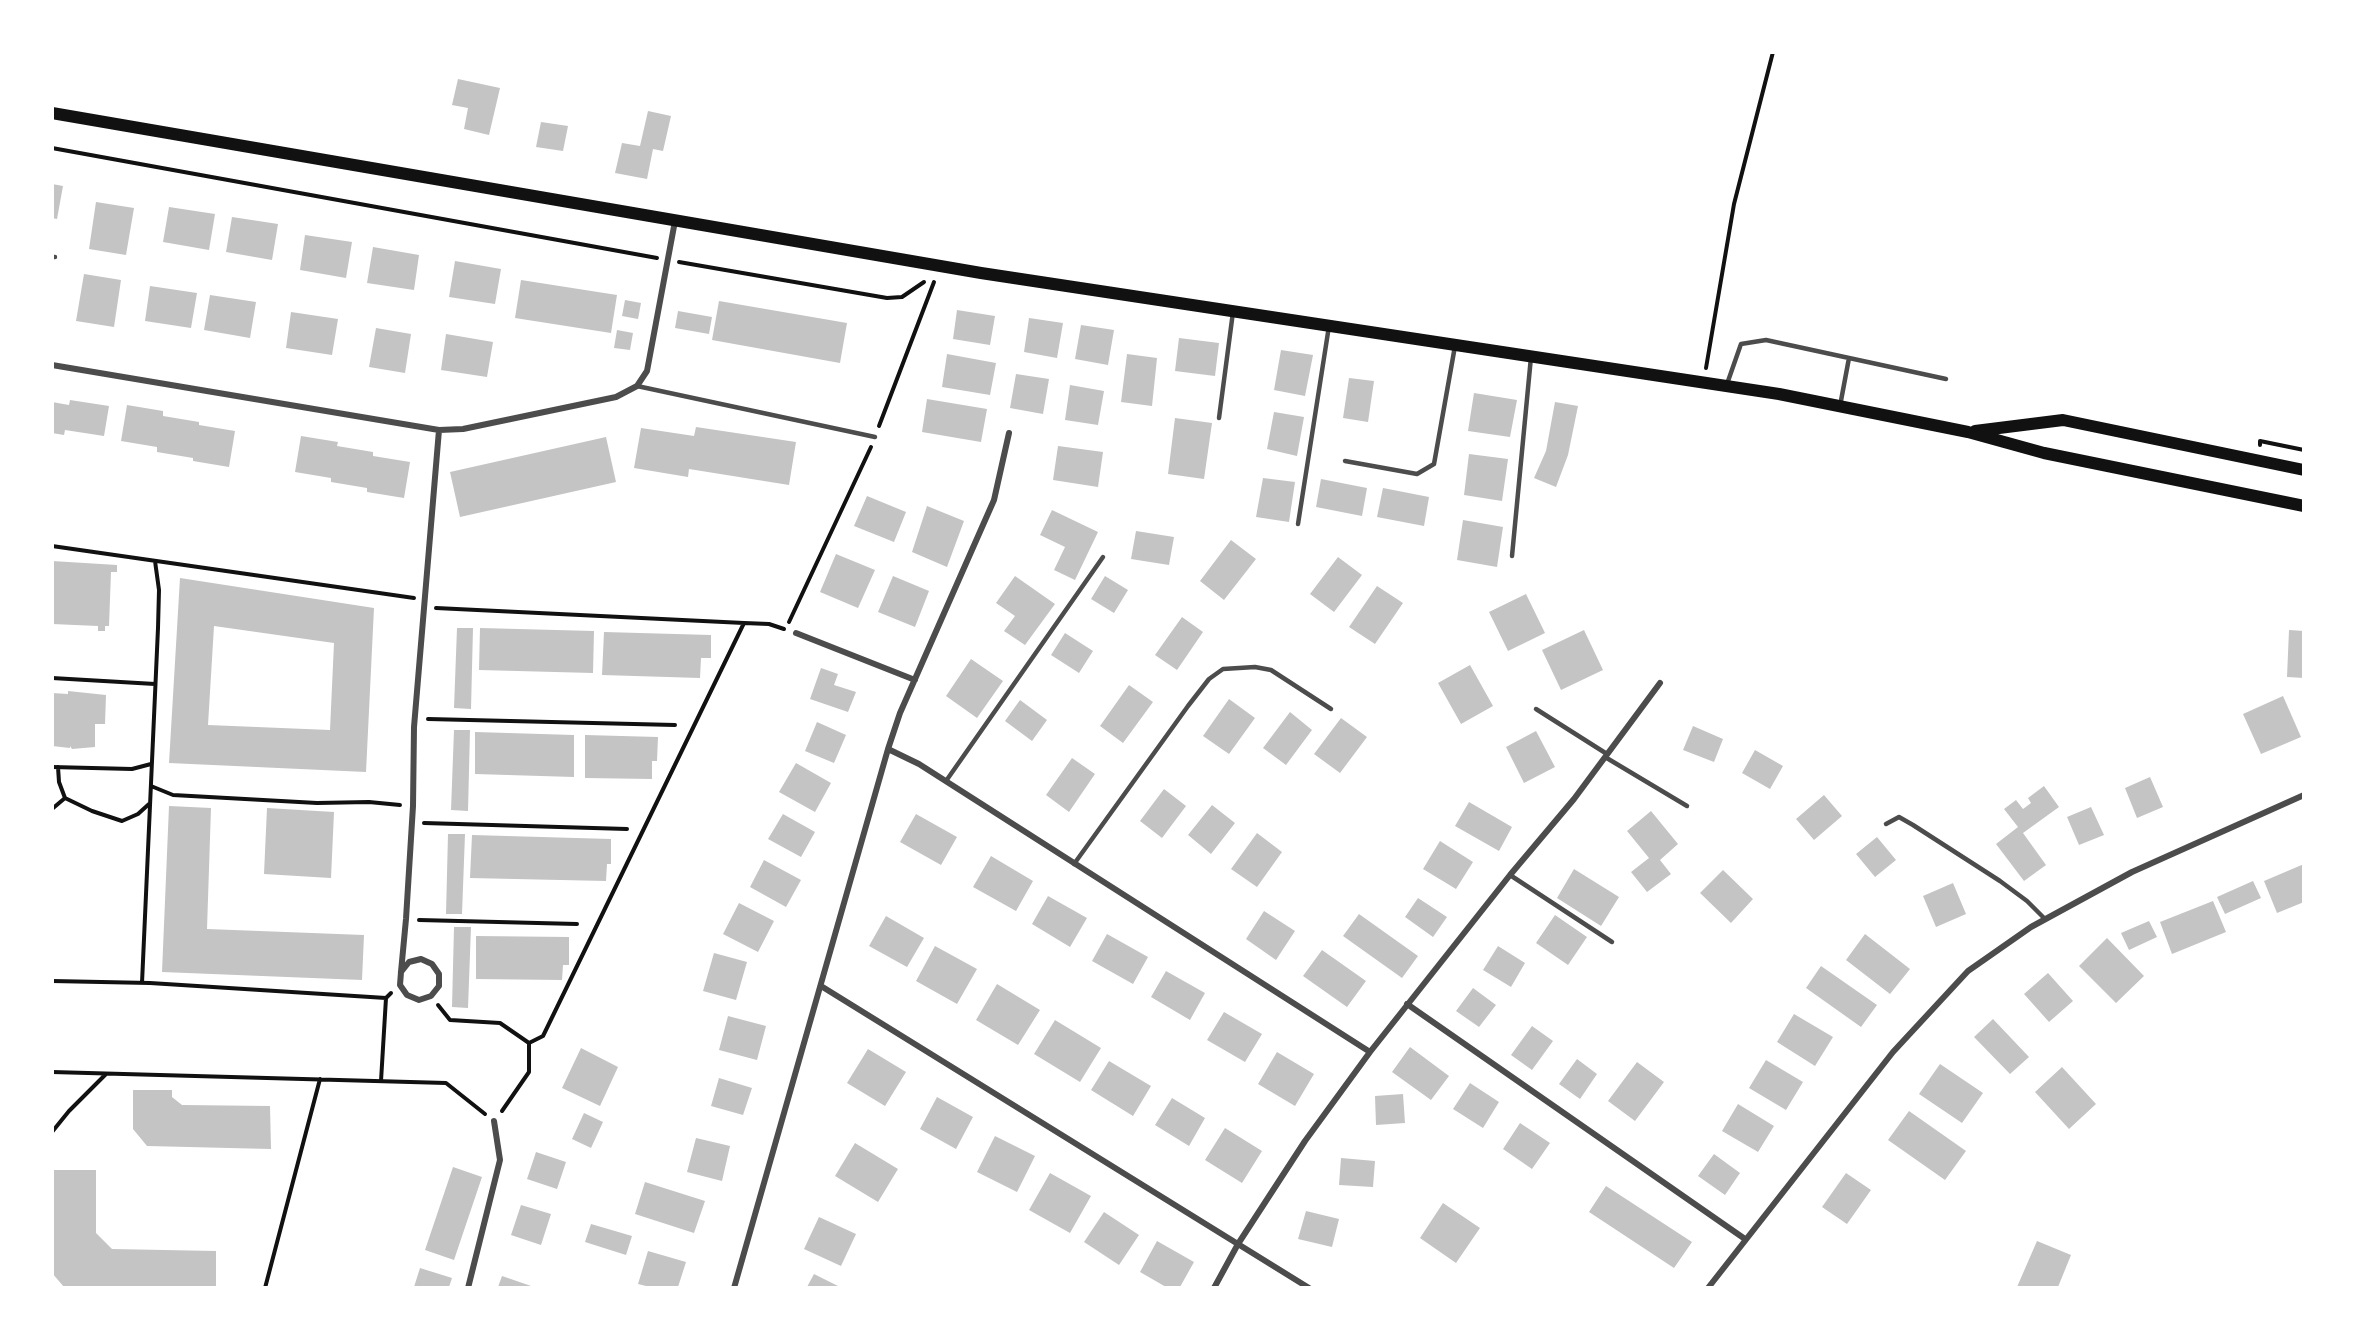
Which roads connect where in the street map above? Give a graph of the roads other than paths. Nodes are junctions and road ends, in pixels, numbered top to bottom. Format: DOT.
graph roads {
  1 [pos="52,113"];
  2 [pos="675,221"];
  3 [pos="1234,309"];
  4 [pos="1329,324"];
  5 [pos="1456,343"];
  6 [pos="1531,354"];
  7 [pos="1849,358"];
  8 [pos="52,365"];
  9 [pos="1946,379"];
  10 [pos="1726,385"];
  11 [pos="637,386"];
  12 [pos="1840,406"];
  13 [pos="1219,418"];
  14 [pos="439,430"];
  15 [pos="1968,432"];
  16 [pos="1008,433"];
  17 [pos="875,437"];
  18 [pos="1345,461"];
  19 [pos="2304,470"];
  20 [pos="2304,506"];
  21 [pos="1298,524"];
  22 [pos="1512,556"];
  23 [pos="1103,557"];
  24 [pos="796,633"];
  25 [pos="915,680"];
  26 [pos="1660,682"];
  27 [pos="1331,709"];
  28 [pos="1536,709"];
  29 [pos="888,749"];
  30 [pos="1606,756"];
  31 [pos="946,781"];
  32 [pos="2304,795"];
  33 [pos="1687,806"];
  34 [pos="1886,824"];
  35 [pos="1074,864"];
  36 [pos="1510,875"];
  37 [pos="2045,919"];
  38 [pos="1612,942"];
  39 [pos="400,972"];
  40 [pos="822,986"];
  41 [pos="1407,1004"];
  42 [pos="1370,1052"];
  43 [pos="494,1122"];
  44 [pos="1745,1239"];
  45 [pos="1238,1244"];
  46 [pos="468,1287"];
  47 [pos="734,1287"];
  48 [pos="1214,1287"];
  49 [pos="1309,1287"];
  50 [pos="1708,1287"];
  1 -- 2 [label="main road"];
  2 -- 3 [label="main road"];
  2 -- 11 [label="street"];
  3 -- 4 [label="main road"];
  3 -- 13 [label="lane"];
  4 -- 5 [label="main road"];
  4 -- 21 [label="lane"];
  5 -- 6 [label="main road"];
  5 -- 18 [label="lane"];
  6 -- 10 [label="main road"];
  6 -- 22 [label="lane"];
  7 -- 9 [label="lane"];
  7 -- 10 [label="lane"];
  7 -- 12 [label="lane"];
  8 -- 14 [label="street"];
  10 -- 12 [label="main road"];
  11 -- 14 [label="street"];
  11 -- 17 [label="lane"];
  12 -- 15 [label="main road"];
  14 -- 39 [label="street"];
  15 -- 19 [label="main road"];
  15 -- 20 [label="main road"];
  16 -- 25 [label="street"];
  23 -- 31 [label="lane"];
  24 -- 25 [label="street"];
  25 -- 29 [label="street"];
  26 -- 30 [label="street"];
  27 -- 35 [label="lane"];
  28 -- 30 [label="lane"];
  29 -- 31 [label="street"];
  29 -- 40 [label="street"];
  30 -- 33 [label="lane"];
  30 -- 36 [label="street"];
  31 -- 35 [label="street"];
  32 -- 37 [label="street"];
  34 -- 37 [label="lane"];
  35 -- 42 [label="street"];
  36 -- 38 [label="lane"];
  36 -- 41 [label="street"];
  37 -- 44 [label="street"];
  39 -- 39 [label="street"];
  40 -- 45 [label="street"];
  40 -- 47 [label="street"];
  41 -- 42 [label="street"];
  41 -- 44 [label="street"];
  42 -- 45 [label="street"];
  43 -- 46 [label="street"];
  44 -- 50 [label="street"];
  45 -- 48 [label="street"];
  45 -- 49 [label="street"];
}
